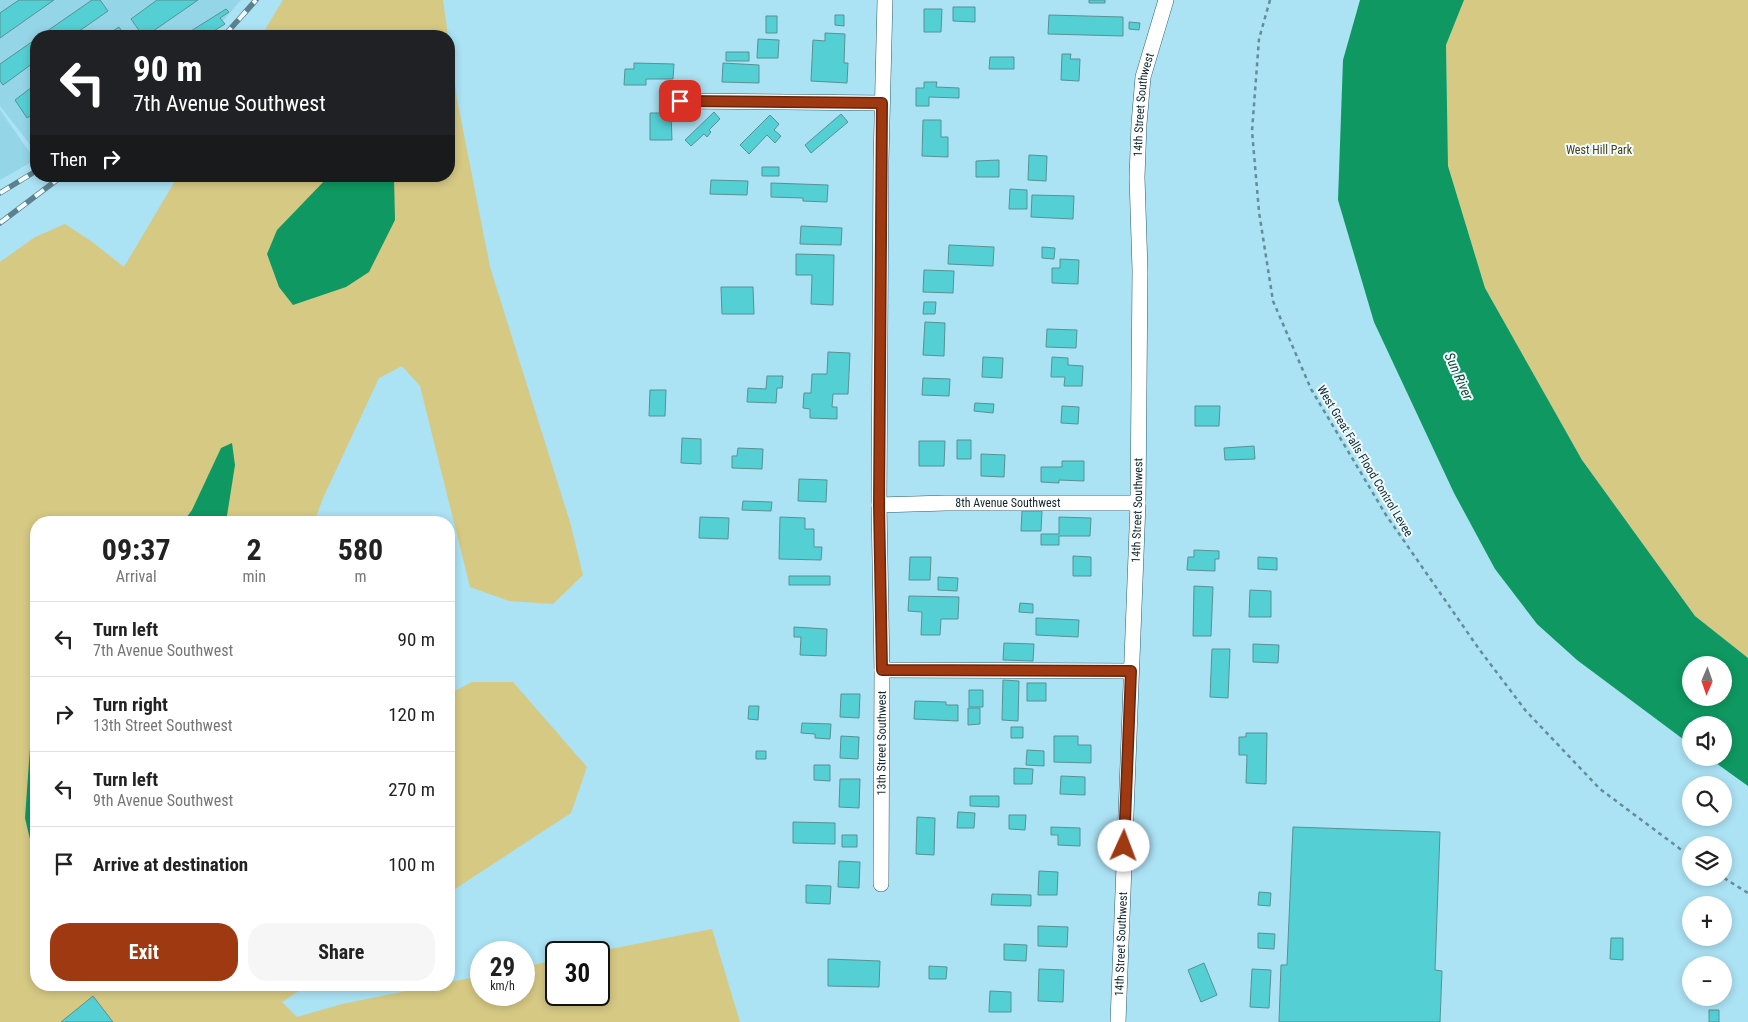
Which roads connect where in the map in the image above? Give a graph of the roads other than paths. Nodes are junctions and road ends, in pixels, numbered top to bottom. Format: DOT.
graph roads {
  1 [pos="884,0"];
  2 [pos="1166,0"];
  3 [pos="680,101"];
  4 [pos="882,103"];
  5 [pos="1138,503"];
  6 [pos="879,505"];
  7 [pos="882,670"];
  8 [pos="1131,671"];
  9 [pos="881,884"];
  10 [pos="1118,1022"];
  1 -- 4 [label="street, 13th Street Southwest"];
  2 -- 5 [label="street, 14th Street Southwest"];
  3 -- 4 [label="street"];
  4 -- 6 [label="street, 13th Street Southwest"];
  5 -- 6 [label="street, 8th Avenue Southwest"];
  5 -- 8 [label="street, 14th Street Southwest"];
  6 -- 7 [label="street, 13th Street Southwest"];
  7 -- 8 [label="street"];
  7 -- 9 [label="street, 13th Street Southwest"];
  8 -- 10 [label="street, 14th Street Southwest"];
}
